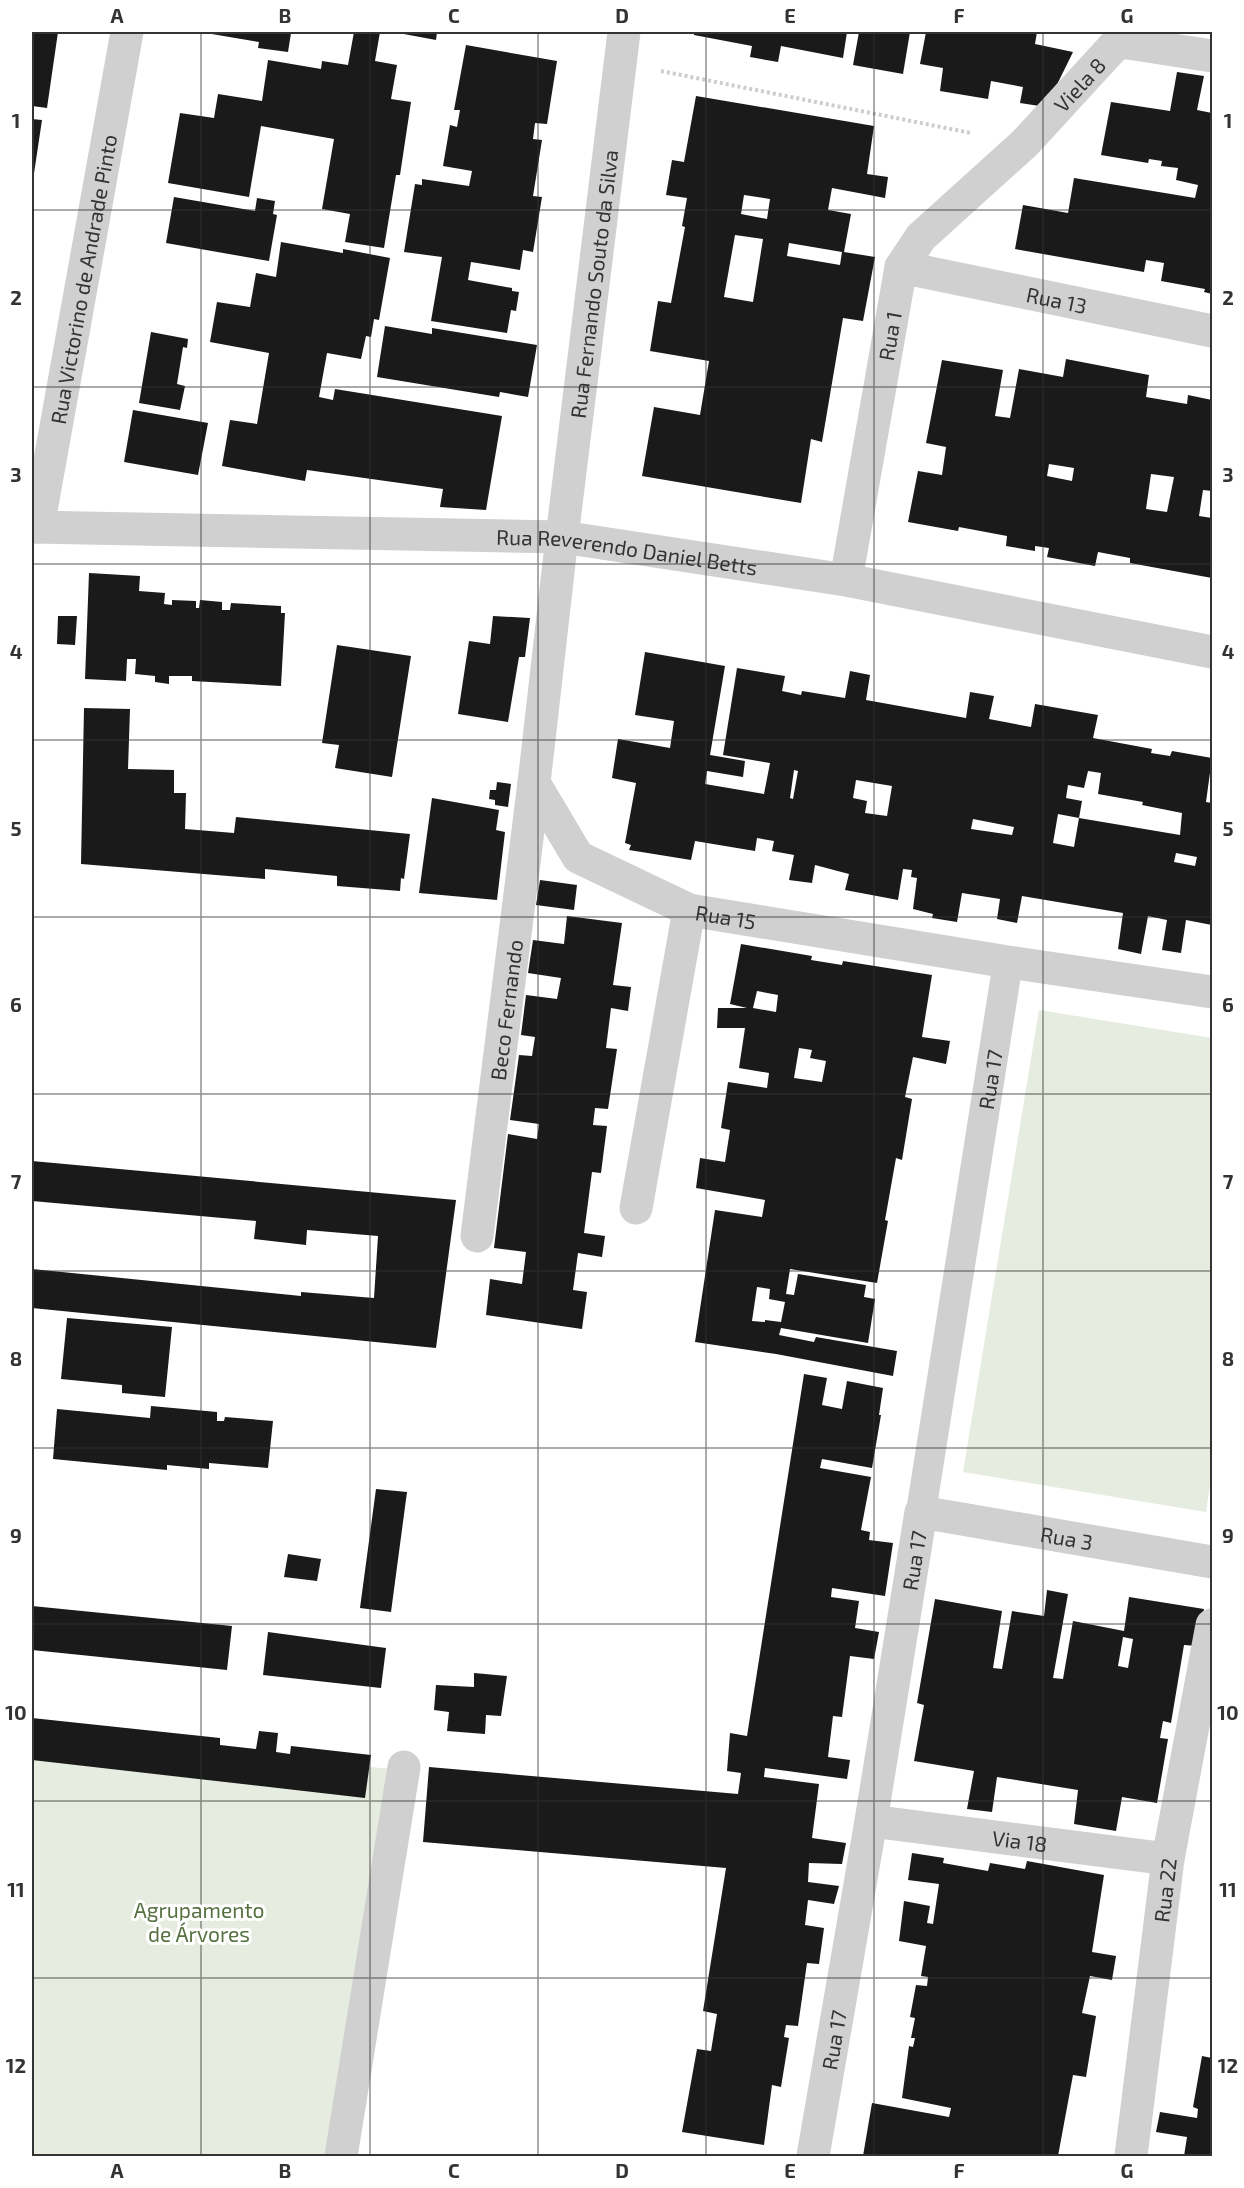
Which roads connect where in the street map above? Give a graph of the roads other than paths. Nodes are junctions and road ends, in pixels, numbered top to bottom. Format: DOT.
graph roads {
  1 [pos="127,32"];
  2 [pos="624,32"];
  3 [pos="1212,56"];
  4 [pos="1025,143"];
  5 [pos="901,267"];
  6 [pos="1212,331"];
  7 [pos="35,527"];
  8 [pos="562,537"];
  9 [pos="846,580"];
  10 [pos="1212,652"];
  11 [pos="534,783"];
  12 [pos="689,910"];
  13 [pos="1008,962"];
  14 [pos="1212,992"];
  15 [pos="636,1208"];
  16 [pos="477,1236"];
  17 [pos="921,1512"];
  18 [pos="1212,1562"];
  19 [pos="1212,1625"];
  20 [pos="404,1767"];
  21 [pos="871,1821"];
  22 [pos="1168,1859"];
  23 [pos="341,2157"];
  24 [pos="813,2157"];
  25 [pos="1131,2157"];
  1 -- 7 [label="street, Rua Victorino de Andrade Pinto"];
  2 -- 8 [label="street, Rua Fernando Souto da Silva"];
  3 -- 4 [label="street, Viela 8"];
  4 -- 5 [label="street, Rua 1"];
  5 -- 6 [label="street, Rua 13"];
  5 -- 9 [label="street, Rua 1"];
  7 -- 8 [label="street, Rua Reverendo Daniel Betts"];
  8 -- 9 [label="street, Rua Reverendo Daniel Betts"];
  8 -- 11 [label="street"];
  9 -- 10 [label="street, Rua Reverendo Daniel Betts"];
  11 -- 12 [label="street, Rua 15"];
  11 -- 16 [label="street, Beco Fernando"];
  12 -- 13 [label="street, Rua 15"];
  12 -- 15 [label="street"];
  13 -- 14 [label="street, Rua 15"];
  13 -- 17 [label="street, Rua 17"];
  17 -- 18 [label="street, Rua 3"];
  17 -- 21 [label="street, Rua 17"];
  19 -- 22 [label="street, Rua 22"];
  20 -- 23 [label="street"];
  21 -- 22 [label="street, Via 18"];
  21 -- 24 [label="street, Rua 17"];
  22 -- 25 [label="street, Rua 22"];
}
